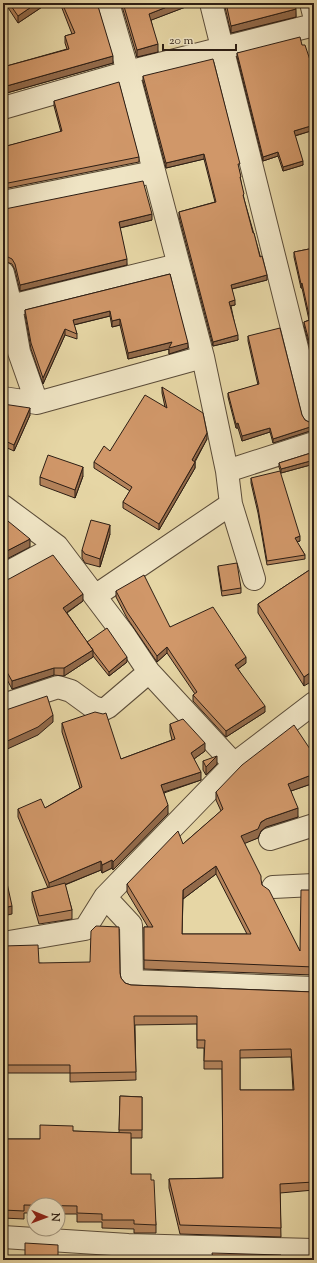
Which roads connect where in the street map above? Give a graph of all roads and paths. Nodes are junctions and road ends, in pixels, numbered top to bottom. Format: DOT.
graph roads {
  1 [pos="108,3"];
  2 [pos="211,3"];
  3 [pos="312,3"];
  4 [pos="314,15"];
  5 [pos="314,25"];
  6 [pos="222,48"];
  7 [pos="128,72"];
  8 [pos="3,108"];
  9 [pos="154,172"];
  10 [pos="3,202"];
  11 [pos="178,265"];
  12 [pos="3,273"];
  13 [pos="11,306"];
  14 [pos="203,357"];
  15 [pos="3,398"];
  16 [pos="37,403"];
  17 [pos="314,416"];
  18 [pos="314,443"];
  19 [pos="227,471"];
  20 [pos="231,504"];
  21 [pos="3,506"];
  22 [pos="57,546"];
  23 [pos="3,575"];
  24 [pos="254,579"];
  25 [pos="95,596"];
  26 [pos="148,672"];
  27 [pos="314,703"];
  28 [pos="3,705"];
  29 [pos="234,764"];
  30 [pos="314,825"];
  31 [pos="270,839"];
  32 [pos="314,885"];
  33 [pos="273,887"];
  34 [pos="106,897"];
  35 [pos="3,943"];
  36 [pos="314,988"];
  37 [pos="3,1237"];
  38 [pos="314,1250"];
  39 [pos="128,1253"];
  1 -- 7 [label="street"];
  2 -- 6 [label="street"];
  3 -- 4 [label="street"];
  5 -- 6 [label="street"];
  6 -- 7 [label="street"];
  6 -- 17 [label="street"];
  7 -- 8 [label="street"];
  7 -- 9 [label="street"];
  9 -- 10 [label="street"];
  9 -- 11 [label="street"];
  11 -- 13 [label="street"];
  11 -- 14 [label="street"];
  12 -- 13 [label="street"];
  13 -- 16 [label="street"];
  14 -- 16 [label="street"];
  14 -- 19 [label="street"];
  15 -- 16 [label="street"];
  18 -- 19 [label="street"];
  19 -- 20 [label="street"];
  20 -- 24 [label="street"];
  20 -- 25 [label="street"];
  21 -- 22 [label="street"];
  22 -- 23 [label="street"];
  22 -- 25 [label="street"];
  25 -- 26 [label="street"];
  26 -- 28 [label="street"];
  26 -- 29 [label="street"];
  27 -- 29 [label="street"];
  29 -- 34 [label="street"];
  30 -- 31 [label="street"];
  32 -- 33 [label="street"];
  34 -- 35 [label="street"];
  34 -- 36 [label="street"];
  37 -- 39 [label="street"];
  38 -- 39 [label="street"];
}
